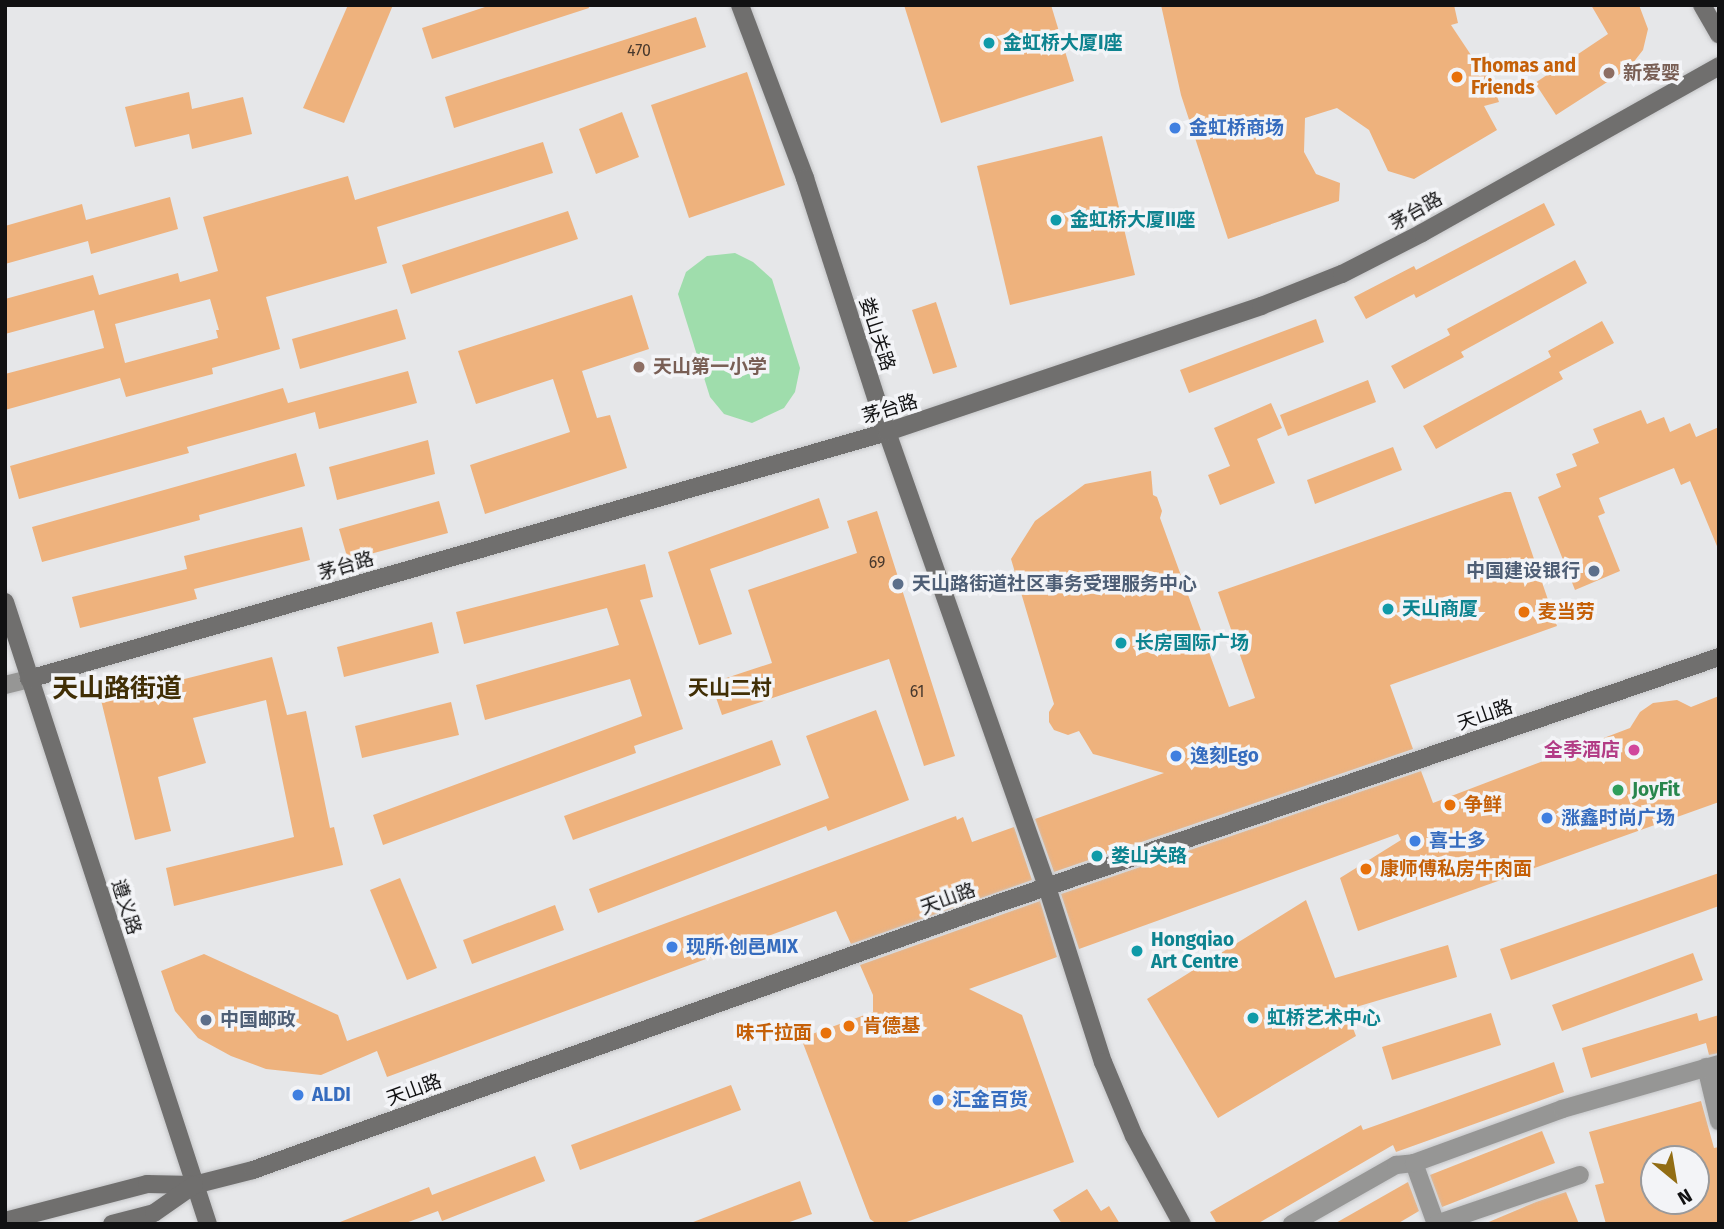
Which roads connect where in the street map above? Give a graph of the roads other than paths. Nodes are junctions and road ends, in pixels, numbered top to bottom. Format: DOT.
graph roads {
  1 [pos="740,5"];
  2 [pos="1702,5"];
  3 [pos="1719,34"];
  4 [pos="1719,66"];
  5 [pos="887,432"];
  6 [pos="5,602"];
  7 [pos="1719,657"];
  8 [pos="29,679"];
  9 [pos="5,685"];
  10 [pos="1047,887"];
  11 [pos="1712,1066"];
  12 [pos="1719,1121"];
  13 [pos="1415,1163"];
  14 [pos="1580,1175"];
  15 [pos="194,1185"];
  16 [pos="5,1221"];
  17 [pos="112,1224"];
  18 [pos="208,1224"];
  19 [pos="1182,1224"];
  20 [pos="1292,1224"];
  21 [pos="1436,1224"];
  1 -- 5 [label="street, 娄山关路"];
  2 -- 3 [label="street"];
  4 -- 5 [label="street, 茅台路"];
  5 -- 8 [label="street, 茅台路"];
  5 -- 10 [label="street, 娄山关路"];
  6 -- 8 [label="street, 遵义路"];
  7 -- 10 [label="street, 天山路"];
  8 -- 9 [label="street"];
  8 -- 15 [label="street, 遵义路"];
  10 -- 15 [label="street, 天山路"];
  10 -- 19 [label="street, 娄山关路"];
  11 -- 12 [label="street"];
  11 -- 13 [label="street"];
  13 -- 20 [label="street"];
  13 -- 21 [label="street"];
  14 -- 21 [label="street"];
  15 -- 16 [label="street, 天山路"];
  15 -- 17 [label="street, 天山路"];
  15 -- 18 [label="street, 遵义路"];
}
